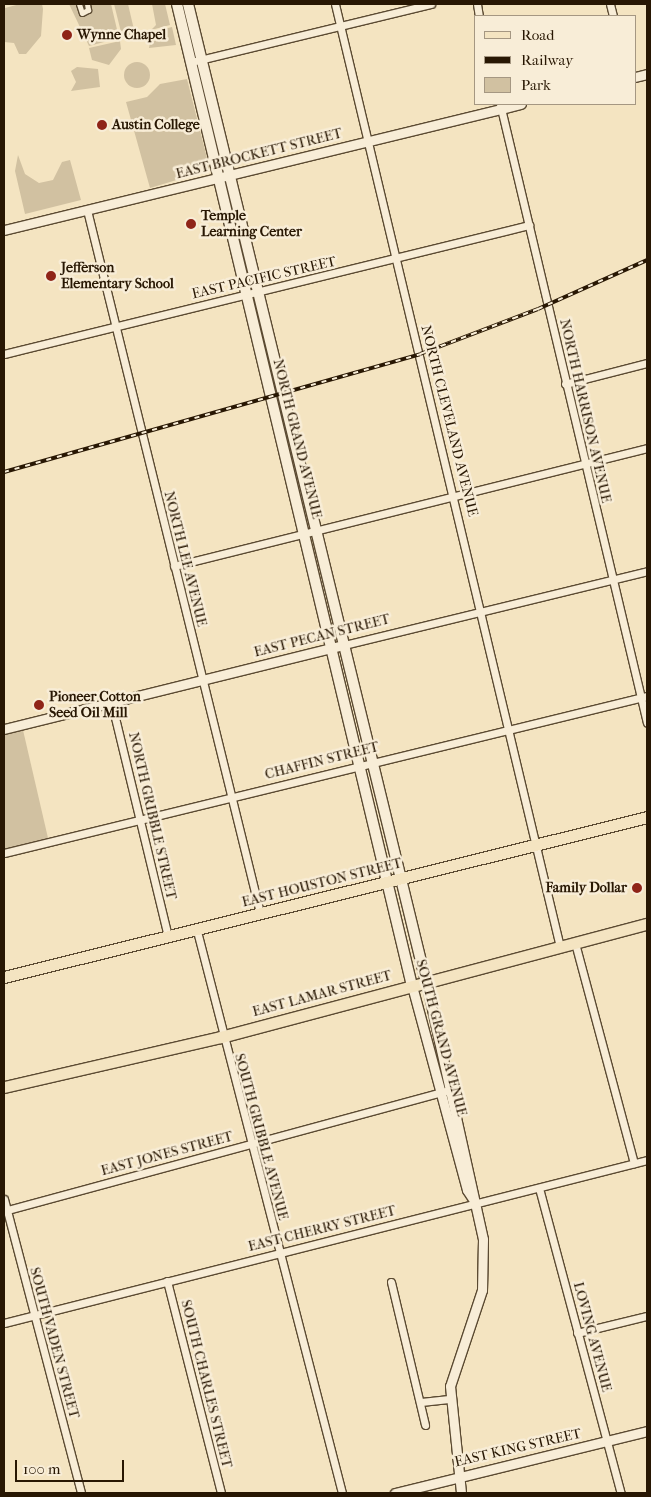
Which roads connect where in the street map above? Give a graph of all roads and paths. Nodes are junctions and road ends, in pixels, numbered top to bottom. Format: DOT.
graph roads {
  1 [pos="79,4"];
  2 [pos="87,4"];
  3 [pos="177,4"];
  4 [pos="188,4"];
  5 [pos="335,4"];
  6 [pos="431,4"];
  7 [pos="340,26"];
  8 [pos="202,59"];
  9 [pos="191,62"];
  10 [pos="501,106"];
  11 [pos="369,142"];
  12 [pos="229,176"];
  13 [pos="218,178"];
  14 [pos="87,210"];
  15 [pos="529,225"];
  16 [pos="4,230"];
  17 [pos="397,259"];
  18 [pos="253,293"];
  19 [pos="116,326"];
  20 [pos="4,354"];
  21 [pos="647,363"];
  22 [pos="565,384"];
  23 [pos="647,448"];
  24 [pos="585,465"];
  25 [pos="454,496"];
  26 [pos="316,530"];
  27 [pos="306,533"];
  28 [pos="174,566"];
  29 [pos="647,571"];
  30 [pos="612,580"];
  31 [pos="483,612"];
  32 [pos="344,645"];
  33 [pos="333,648"];
  34 [pos="202,679"];
  35 [pos="644,696"];
  36 [pos="111,701"];
  37 [pos="647,723"];
  38 [pos="511,728"];
  39 [pos="4,729"];
  40 [pos="372,762"];
  41 [pos="361,765"];
  42 [pos="231,797"];
  43 [pos="647,816"];
  44 [pos="140,820"];
  45 [pos="538,844"];
  46 [pos="4,853"];
  47 [pos="401,879"];
  48 [pos="389,882"];
  49 [pos="260,913"];
  50 [pos="647,924"];
  51 [pos="196,931"];
  52 [pos="168,937"];
  53 [pos="575,943"];
  54 [pos="560,947"];
  55 [pos="4,977"];
  56 [pos="426,982"];
  57 [pos="412,986"];
  58 [pos="432,1006"];
  59 [pos="419,1010"];
  60 [pos="221,1037"];
  61 [pos="4,1087"];
  62 [pos="453,1089"];
  63 [pos="442,1092"];
  64 [pos="249,1145"];
  65 [pos="647,1160"];
  66 [pos="634,1163"];
  67 [pos="539,1188"];
  68 [pos="4,1199"];
  69 [pos="474,1201"];
  70 [pos="5,1211"];
  71 [pos="279,1252"];
  72 [pos="167,1281"];
  73 [pos="391,1282"];
  74 [pos="34,1315"];
  75 [pos="647,1316"];
  76 [pos="4,1323"];
  77 [pos="577,1333"];
  78 [pos="449,1399"];
  79 [pos="421,1402"];
  80 [pos="425,1425"];
  81 [pos="647,1431"];
  82 [pos="607,1441"];
  83 [pos="458,1475"];
  84 [pos="81,1493"];
  85 [pos="221,1493"];
  86 [pos="342,1493"];
  87 [pos="395,1493"];
  88 [pos="460,1493"];
  89 [pos="620,1493"];
  1 -- 2 [label="street"];
  3 -- 9 [label="main road, NORTH GRAND AVENUE"];
  4 -- 8 [label="main road, NORTH GRAND AVENUE"];
  5 -- 7 [label="street, NORTH CLEVELAND AVENUE"];
  6 -- 7 [label="street"];
  7 -- 8 [label="street"];
  7 -- 11 [label="street, NORTH CLEVELAND AVENUE"];
  8 -- 9 [label="street"];
  8 -- 12 [label="main road, NORTH GRAND AVENUE"];
  9 -- 13 [label="main road, NORTH GRAND AVENUE"];
  10 -- 11 [label="street, EAST BROCKETT STREET"];
  10 -- 15 [label="street, NORTH HARRISON AVENUE"];
  11 -- 12 [label="street, EAST BROCKETT STREET"];
  11 -- 17 [label="street, NORTH CLEVELAND AVENUE"];
  12 -- 13 [label="street, EAST BROCKETT STREET"];
  12 -- 18 [label="main road, NORTH GRAND AVENUE"];
  13 -- 14 [label="street, EAST BROCKETT STREET"];
  13 -- 18 [label="main road, NORTH GRAND AVENUE"];
  14 -- 16 [label="street, EAST BROCKETT STREET"];
  14 -- 19 [label="street, NORTH LEE AVENUE"];
  15 -- 17 [label="street, EAST PACIFIC STREET"];
  15 -- 22 [label="street, NORTH HARRISON AVENUE"];
  17 -- 18 [label="street, EAST PACIFIC STREET"];
  17 -- 25 [label="street, NORTH CLEVELAND AVENUE"];
  18 -- 19 [label="street, EAST PACIFIC STREET"];
  18 -- 26 [label="main road, NORTH GRAND AVENUE"];
  18 -- 27 [label="main road, NORTH GRAND AVENUE"];
  19 -- 20 [label="street, EAST PACIFIC STREET"];
  19 -- 28 [label="street, NORTH LEE AVENUE"];
  21 -- 22 [label="street"];
  22 -- 24 [label="street, NORTH HARRISON AVENUE"];
  23 -- 24 [label="street"];
  24 -- 25 [label="street"];
  24 -- 30 [label="street, NORTH HARRISON AVENUE"];
  25 -- 26 [label="street"];
  25 -- 31 [label="street, NORTH CLEVELAND AVENUE"];
  26 -- 27 [label="street"];
  26 -- 32 [label="main road, NORTH GRAND AVENUE"];
  27 -- 28 [label="street"];
  27 -- 33 [label="main road, NORTH GRAND AVENUE"];
  28 -- 34 [label="street, NORTH LEE AVENUE"];
  29 -- 30 [label="street, EAST PECAN STREET"];
  30 -- 31 [label="street, EAST PECAN STREET"];
  30 -- 35 [label="street, NORTH HARRISON AVENUE"];
  31 -- 32 [label="street, EAST PECAN STREET"];
  31 -- 38 [label="street, NORTH CLEVELAND AVENUE"];
  32 -- 33 [label="street, EAST PECAN STREET"];
  32 -- 40 [label="main road, NORTH GRAND AVENUE"];
  33 -- 34 [label="street, EAST PECAN STREET"];
  33 -- 41 [label="main road, NORTH GRAND AVENUE"];
  34 -- 36 [label="street, EAST PECAN STREET"];
  34 -- 42 [label="street, NORTH LEE AVENUE"];
  35 -- 37 [label="street, NORTH HARRISON AVENUE"];
  35 -- 38 [label="street, CHAFFIN STREET"];
  36 -- 39 [label="street, EAST PECAN STREET"];
  36 -- 44 [label="street, NORTH GRIBBLE STREET"];
  38 -- 40 [label="street, CHAFFIN STREET"];
  38 -- 45 [label="street, NORTH CLEVELAND AVENUE"];
  40 -- 41 [label="street, CHAFFIN STREET"];
  40 -- 47 [label="main road, NORTH GRAND AVENUE"];
  41 -- 42 [label="street, CHAFFIN STREET"];
  41 -- 48 [label="main road, NORTH GRAND AVENUE"];
  42 -- 44 [label="street, CHAFFIN STREET"];
  42 -- 49 [label="street, NORTH LEE AVENUE"];
  43 -- 45 [label="main road, EAST HOUSTON STREET"];
  44 -- 46 [label="street, CHAFFIN STREET"];
  44 -- 52 [label="street, NORTH GRIBBLE STREET"];
  45 -- 47 [label="main road, EAST HOUSTON STREET"];
  45 -- 54 [label="street, NORTH CLEVELAND AVENUE"];
  47 -- 48 [label="main road, EAST HOUSTON STREET"];
  47 -- 56 [label="main road, SOUTH GRAND AVENUE"];
  48 -- 49 [label="main road, EAST HOUSTON STREET"];
  48 -- 57 [label="main road, SOUTH GRAND AVENUE"];
  49 -- 51 [label="main road, EAST HOUSTON STREET"];
  50 -- 53 [label="main road, EAST LAMAR STREET"];
  51 -- 52 [label="main road, EAST HOUSTON STREET"];
  51 -- 60 [label="street, SOUTH GRIBBLE AVENUE"];
  52 -- 55 [label="main road, EAST HOUSTON STREET"];
  53 -- 54 [label="main road, EAST LAMAR STREET"];
  53 -- 66 [label="street"];
  54 -- 56 [label="main road, EAST LAMAR STREET"];
  56 -- 57 [label="main road, EAST LAMAR STREET"];
  56 -- 58 [label="street, SOUTH GRAND AVENUE"];
  57 -- 59 [label="street, SOUTH GRAND AVENUE"];
  57 -- 60 [label="main road, EAST LAMAR STREET"];
  58 -- 59 [label="street"];
  58 -- 62 [label="street, SOUTH GRAND AVENUE"];
  59 -- 63 [label="street, SOUTH GRAND AVENUE"];
  60 -- 61 [label="main road, EAST LAMAR STREET"];
  60 -- 64 [label="street, SOUTH GRIBBLE AVENUE"];
  62 -- 63 [label="street, EAST JONES STREET"];
  62 -- 69 [label="street, SOUTH GRAND AVENUE"];
  63 -- 64 [label="street, EAST JONES STREET"];
  63 -- 69 [label="street, SOUTH GRAND AVENUE"];
  64 -- 70 [label="street, EAST JONES STREET"];
  64 -- 71 [label="street, SOUTH GRIBBLE AVENUE"];
  65 -- 66 [label="street, EAST CHERRY STREET"];
  66 -- 67 [label="street, EAST CHERRY STREET"];
  67 -- 69 [label="street, EAST CHERRY STREET"];
  67 -- 77 [label="street, LOVING AVENUE"];
  68 -- 70 [label="street, SOUTH VADEN STREET"];
  69 -- 71 [label="street, EAST CHERRY STREET"];
  69 -- 78 [label="street, SOUTH GRAND AVENUE"];
  70 -- 74 [label="street, SOUTH VADEN STREET"];
  71 -- 72 [label="street, EAST CHERRY STREET"];
  71 -- 86 [label="street, SOUTH GRIBBLE AVENUE"];
  72 -- 74 [label="street, EAST CHERRY STREET"];
  72 -- 85 [label="street, SOUTH CHARLES STREET"];
  73 -- 79 [label="street"];
  74 -- 76 [label="street, EAST CHERRY STREET"];
  74 -- 84 [label="street, SOUTH VADEN STREET"];
  75 -- 77 [label="street"];
  77 -- 82 [label="street, LOVING AVENUE"];
  78 -- 79 [label="street"];
  78 -- 83 [label="street, SOUTH GRAND AVENUE"];
  79 -- 80 [label="street"];
  81 -- 82 [label="street, EAST KING STREET"];
  82 -- 83 [label="street, EAST KING STREET"];
  82 -- 89 [label="street, LOVING AVENUE"];
  83 -- 87 [label="street, EAST KING STREET"];
  83 -- 88 [label="street, SOUTH GRAND AVENUE"];
}
